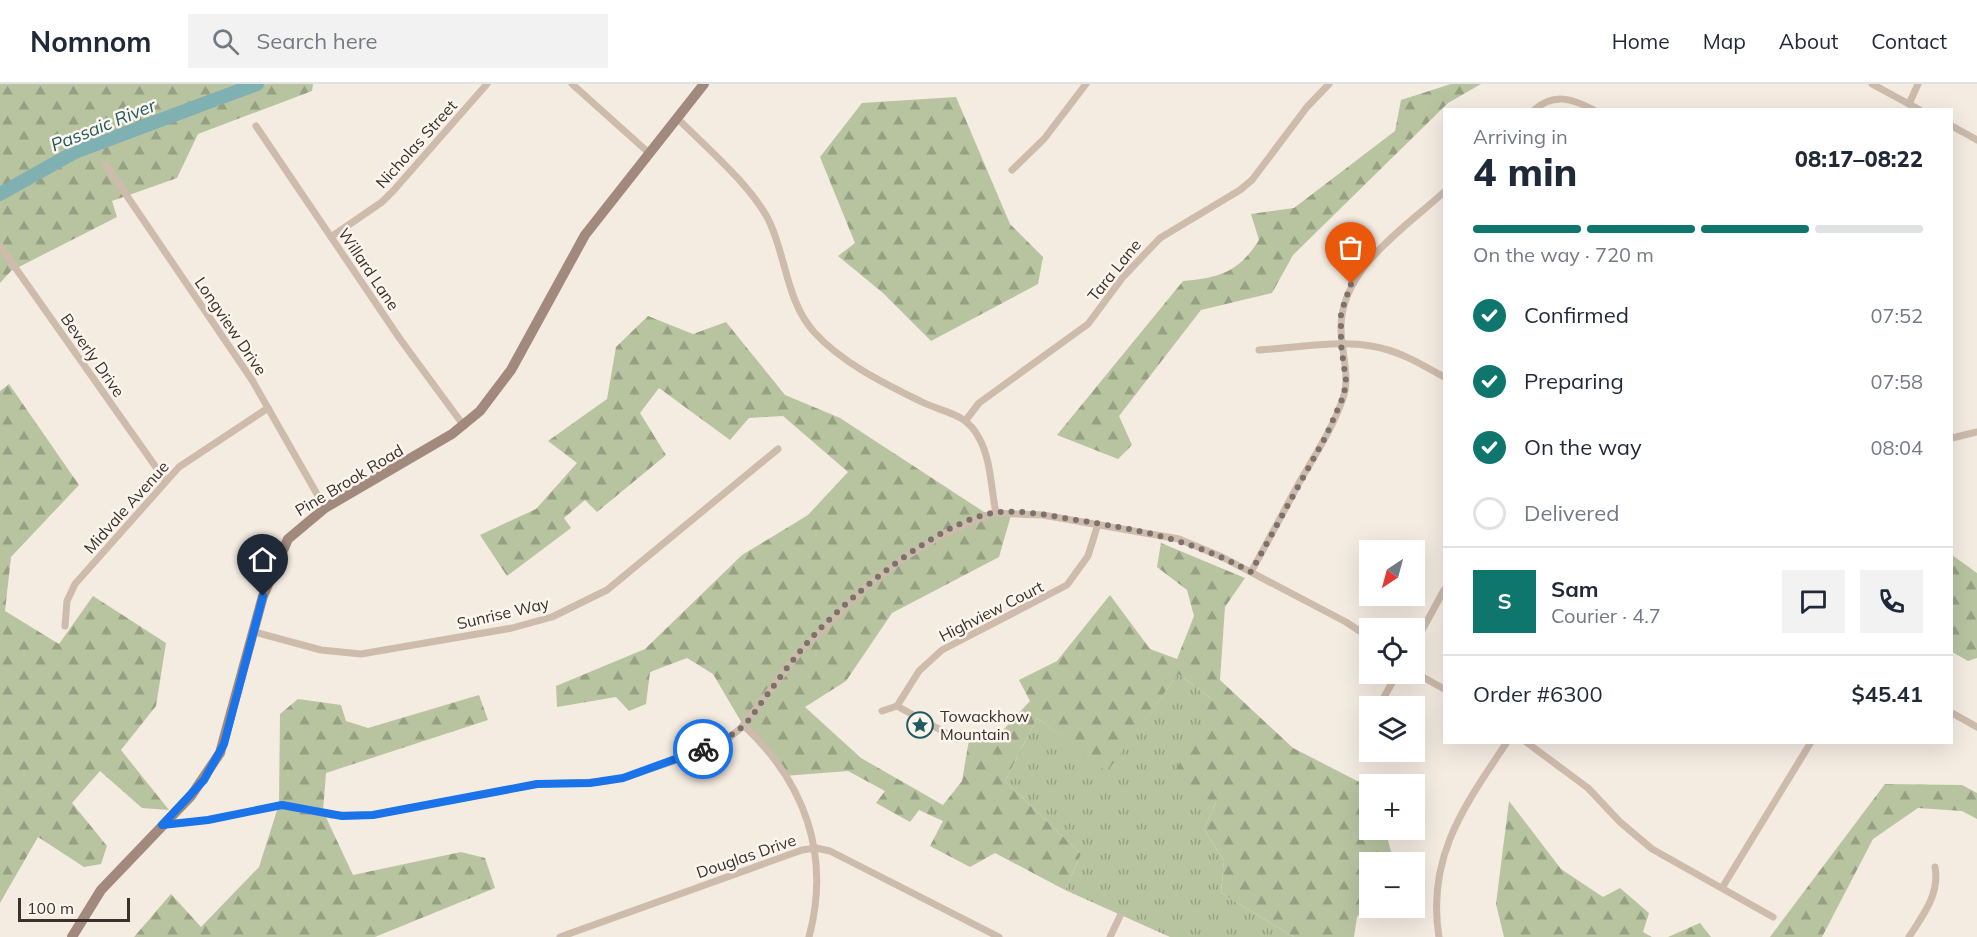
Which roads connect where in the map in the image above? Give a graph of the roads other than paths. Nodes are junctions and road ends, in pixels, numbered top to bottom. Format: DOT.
graph roads {
  1 [pos="487,84"];
  2 [pos="572,84"];
  3 [pos="704,84"];
  4 [pos="1086,84"];
  5 [pos="1329,84"];
  6 [pos="1872,84"];
  7 [pos="1918,84"];
  8 [pos="1909,104"];
  9 [pos="1536,108"];
  10 [pos="1590,108"];
  11 [pos="1916,108"];
  12 [pos="677,118"];
  13 [pos="256,126"];
  14 [pos="1953,129"];
  15 [pos="1977,140"];
  16 [pos="649,153"];
  17 [pos="106,165"];
  18 [pos="1012,170"];
  19 [pos="1443,193"];
  20 [pos="331,237"];
  21 [pos="0,246"];
  22 [pos="1341,345"];
  23 [pos="1259,350"];
  24 [pos="1443,377"];
  25 [pos="268,408"];
  26 [pos="966,420"];
  27 [pos="464,426"];
  28 [pos="1977,432"];
  29 [pos="1953,438"];
  30 [pos="778,449"];
  31 [pos="165,480"];
  32 [pos="325,508"];
  33 [pos="996,513"];
  34 [pos="1098,524"];
  35 [pos="1251,572"];
  36 [pos="1443,592"];
  37 [pos="1425,625"];
  38 [pos="65,626"];
  39 [pos="1359,631"];
  40 [pos="254,632"];
  41 [pos="1425,678"];
  42 [pos="1443,688"];
  43 [pos="897,706"];
  44 [pos="882,711"];
  45 [pos="1953,714"];
  46 [pos="743,725"];
  47 [pos="1977,727"];
  48 [pos="957,739"];
  49 [pos="1506,744"];
  50 [pos="1529,744"];
  51 [pos="1810,744"];
  52 [pos="162,825"];
  53 [pos="816,848"];
  54 [pos="1935,867"];
  55 [pos="1722,888"];
  56 [pos="1120,916"];
  57 [pos="1773,917"];
  58 [pos="72,937"];
  59 [pos="561,937"];
  60 [pos="809,937"];
  61 [pos="999,937"];
  62 [pos="1110,937"];
  63 [pos="1439,937"];
  64 [pos="1909,937"];
  1 -- 20 [label="street, Nicholas Street"];
  2 -- 16 [label="street"];
  3 -- 12 [label="street, Pine Brook Road"];
  4 -- 18 [label="street"];
  5 -- 26 [label="street, Tara Lane"];
  6 -- 8 [label="street"];
  7 -- 8 [label="street"];
  8 -- 11 [label="street"];
  9 -- 10 [label="street"];
  12 -- 16 [label="street, Pine Brook Road"];
  12 -- 26 [label="street"];
  13 -- 20 [label="street, Willard Lane"];
  14 -- 15 [label="street"];
  16 -- 27 [label="street, Pine Brook Road"];
  17 -- 25 [label="street, Longview Drive"];
  19 -- 22 [label="street"];
  20 -- 27 [label="street, Willard Lane"];
  21 -- 31 [label="street, Beverly Drive"];
  22 -- 23 [label="street"];
  22 -- 24 [label="street"];
  22 -- 35 [label="street"];
  25 -- 31 [label="street, Midvale Avenue"];
  25 -- 32 [label="street, Longview Drive"];
  26 -- 33 [label="street"];
  27 -- 32 [label="street, Pine Brook Road"];
  28 -- 29 [label="street"];
  30 -- 40 [label="street, Sunrise Way"];
  31 -- 38 [label="street, Midvale Avenue"];
  32 -- 40 [label="street, Pine Brook Road"];
  33 -- 34 [label="street"];
  33 -- 46 [label="street"];
  34 -- 35 [label="street"];
  34 -- 43 [label="street, Highview Court"];
  35 -- 39 [label="street"];
  36 -- 37 [label="street"];
  40 -- 52 [label="street, Pine Brook Road"];
  41 -- 42 [label="street"];
  43 -- 44 [label="street"];
  43 -- 48 [label="street"];
  45 -- 47 [label="street"];
  46 -- 52 [label="street"];
  46 -- 53 [label="street"];
  49 -- 63 [label="street"];
  50 -- 55 [label="street"];
  51 -- 55 [label="street"];
  52 -- 58 [label="street, Pine Brook Road"];
  53 -- 59 [label="street, Douglas Drive"];
  53 -- 60 [label="street"];
  53 -- 61 [label="street, Douglas Drive"];
  54 -- 64 [label="street"];
  55 -- 57 [label="street"];
  56 -- 62 [label="street"];
}
